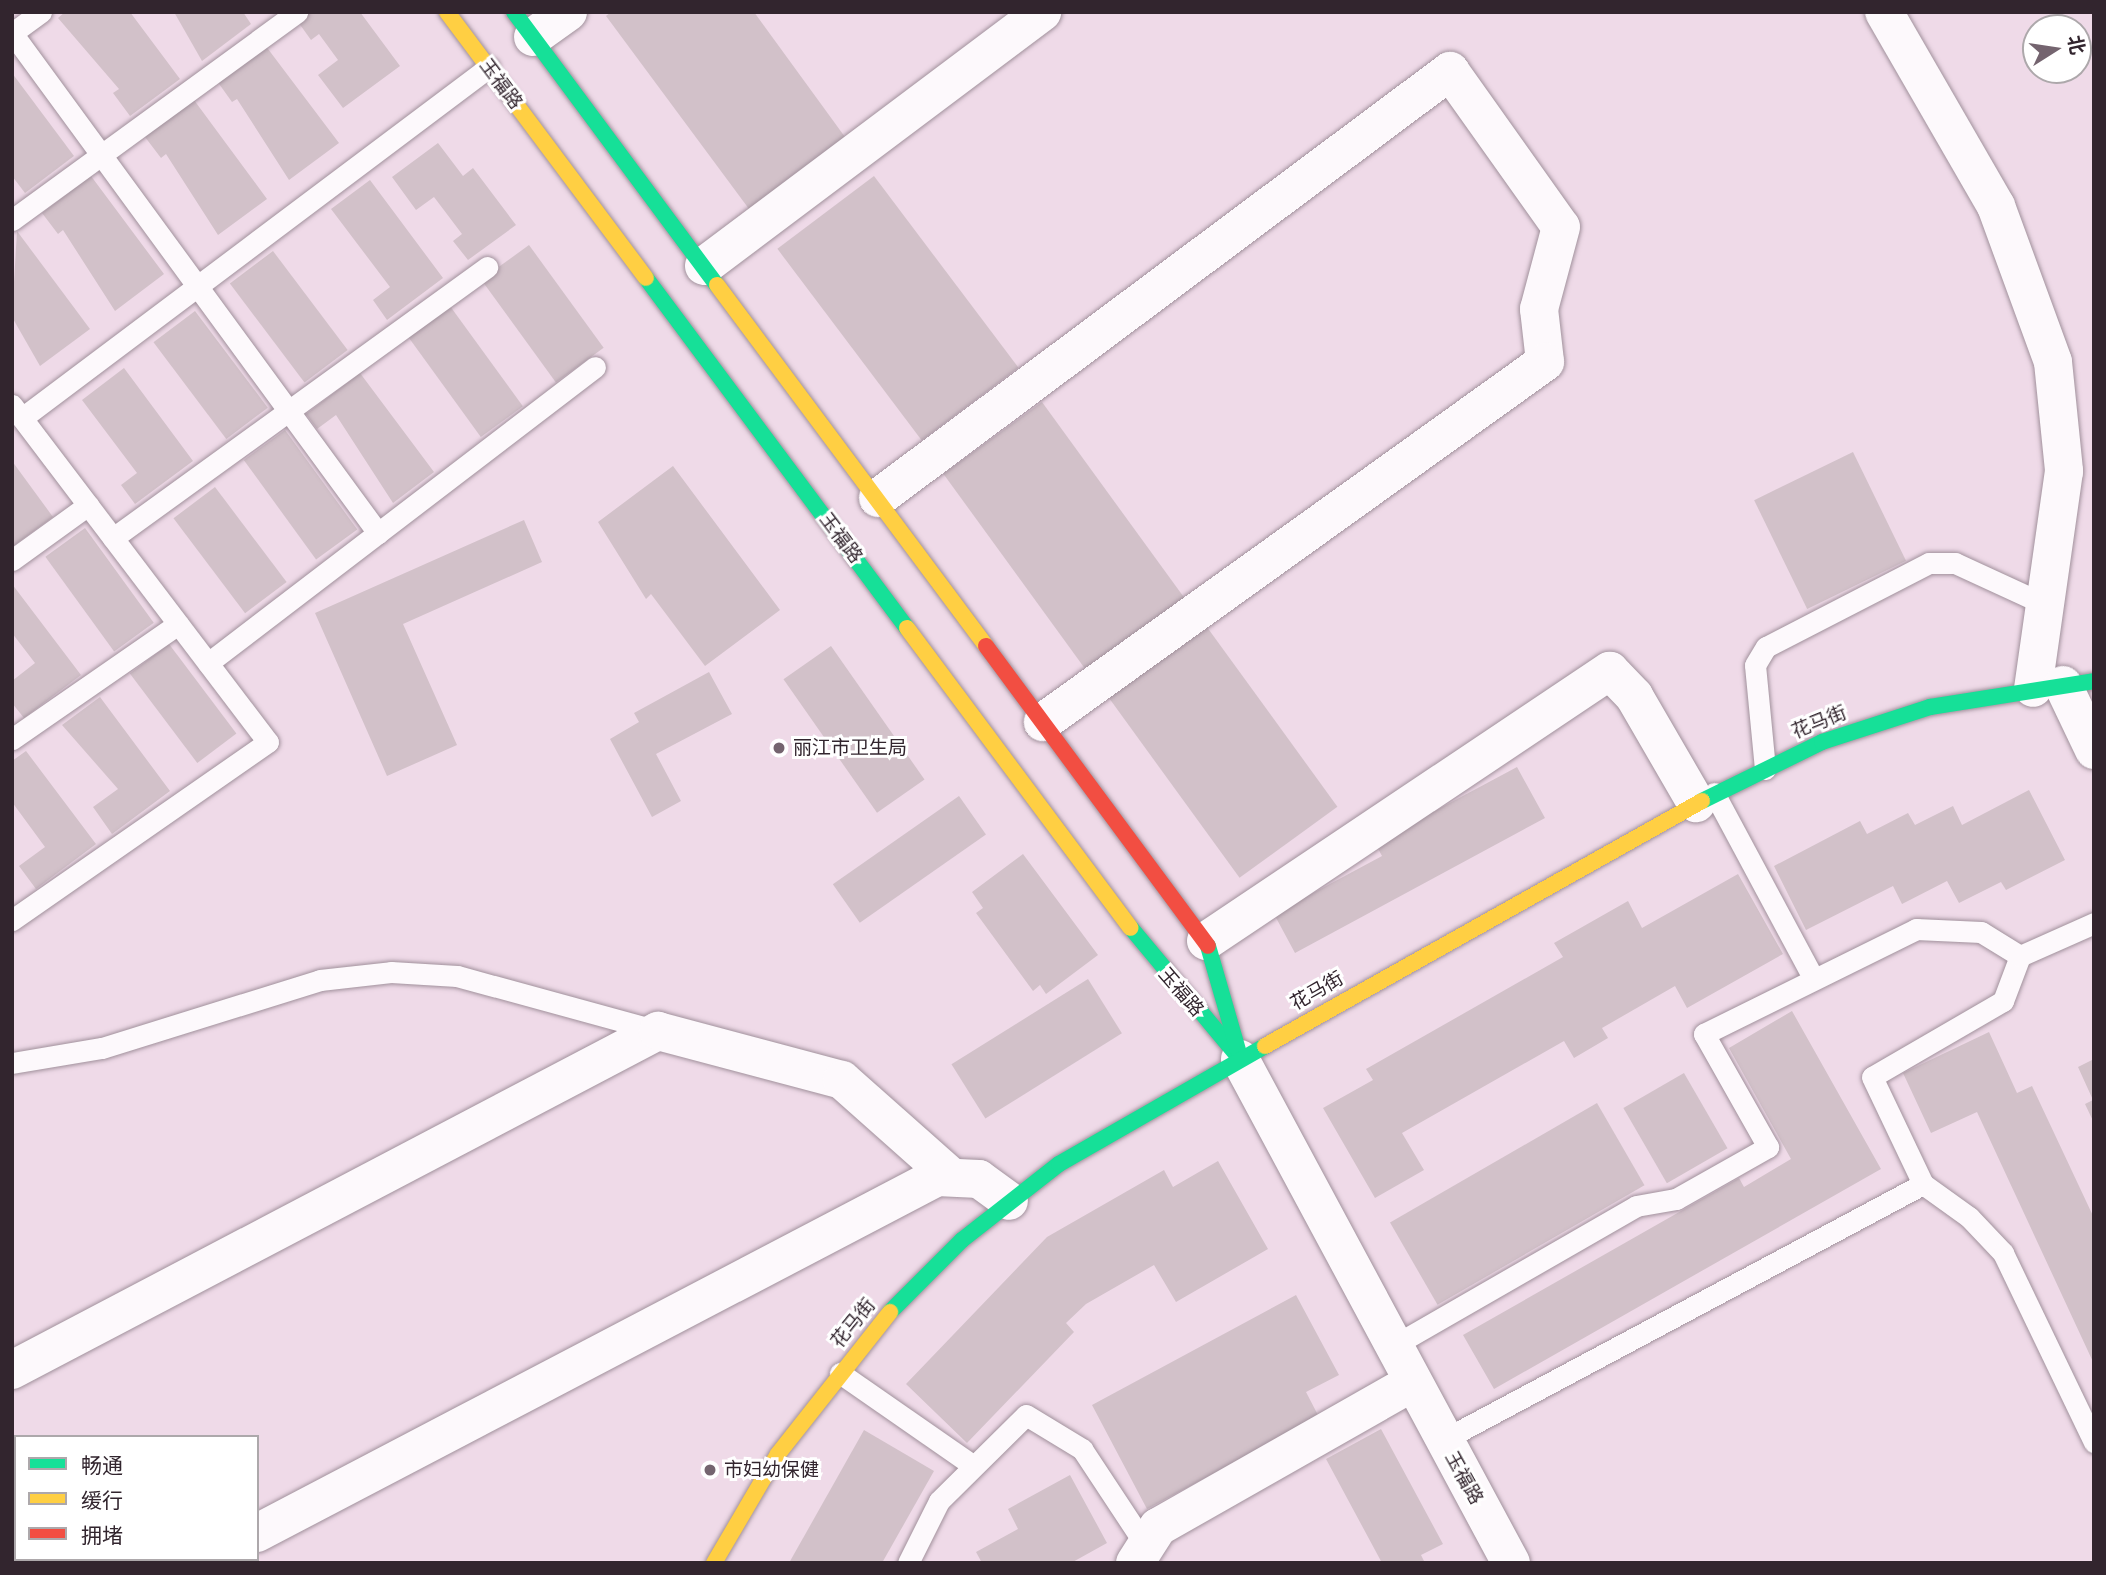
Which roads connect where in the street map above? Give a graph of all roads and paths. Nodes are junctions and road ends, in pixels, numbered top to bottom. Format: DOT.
graph roads {
  1 [pos="41,12"];
  2 [pos="297,12"];
  3 [pos="447,12"];
  4 [pos="568,12"];
  5 [pos="1042,12"];
  6 [pos="1884,12"];
  7 [pos="524,25"];
  8 [pos="489,68"];
  9 [pos="101,155"];
  10 [pos="12,219"];
  11 [pos="704,266"];
  12 [pos="487,267"];
  13 [pos="198,287"];
  14 [pos="595,367"];
  15 [pos="289,411"];
  16 [pos="17,412"];
  17 [pos="877,498"];
  18 [pos="88,505"];
  19 [pos="378,533"];
  20 [pos="113,538"];
  21 [pos="12,560"];
  22 [pos="2044,604"];
  23 [pos="178,624"];
  24 [pos="208,663"];
  25 [pos="2063,684"];
  26 [pos="1043,722"];
  27 [pos="12,739"];
  28 [pos="2094,750"];
  29 [pos="1765,769"];
  30 [pos="1705,798"];
  31 [pos="12,920"];
  32 [pos="2094,923"];
  33 [pos="1206,942"];
  34 [pos="2020,956"];
  35 [pos="1813,978"];
  36 [pos="658,1031"];
  37 [pos="1240,1059"];
  38 [pos="12,1063"];
  39 [pos="949,1175"];
  40 [pos="1923,1184"];
  41 [pos="1009,1201"];
  42 [pos="1393,1346"];
  43 [pos="12,1370"];
  44 [pos="840,1373"];
  45 [pos="1412,1382"];
  46 [pos="1443,1440"];
  47 [pos="2094,1442"];
  48 [pos="971,1464"];
  49 [pos="259,1532"];
  50 [pos="1140,1553"];
  51 [pos="714,1563"];
  52 [pos="908,1563"];
  53 [pos="1511,1563"];
  1 -- 9 [label="lane"];
  2 -- 9 [label="lane"];
  3 -- 8 [label="street, 玉福路"];
  4 -- 7 [label="street"];
  5 -- 11 [label="street"];
  6 -- 22 [label="street"];
  7 -- 11 [label="street, 玉福路"];
  8 -- 13 [label="lane"];
  8 -- 37 [label="street, 玉福路"];
  9 -- 10 [label="lane"];
  9 -- 13 [label="lane"];
  11 -- 17 [label="street, 玉福路"];
  12 -- 15 [label="lane"];
  13 -- 15 [label="lane"];
  13 -- 16 [label="lane"];
  14 -- 19 [label="lane"];
  15 -- 19 [label="lane"];
  15 -- 20 [label="lane"];
  16 -- 18 [label="lane"];
  17 -- 26 [label="street, 玉福路"];
  17 -- 26 [label="street"];
  18 -- 20 [label="lane"];
  18 -- 21 [label="lane"];
  19 -- 24 [label="lane"];
  20 -- 23 [label="lane"];
  22 -- 25 [label="street"];
  22 -- 29 [label="lane"];
  23 -- 24 [label="lane"];
  23 -- 27 [label="lane"];
  24 -- 31 [label="lane"];
  25 -- 28 [label="street"];
  25 -- 29 [label="street, 花马街"];
  26 -- 33 [label="street, 玉福路"];
  29 -- 30 [label="street, 花马街"];
  30 -- 33 [label="street"];
  30 -- 35 [label="lane"];
  30 -- 37 [label="street, 花马街"];
  32 -- 34 [label="lane"];
  33 -- 37 [label="street, 玉福路"];
  34 -- 35 [label="lane"];
  34 -- 40 [label="lane"];
  35 -- 42 [label="lane"];
  36 -- 38 [label="lane"];
  36 -- 39 [label="street"];
  36 -- 43 [label="street"];
  37 -- 41 [label="street, 花马街"];
  37 -- 42 [label="street, 玉福路"];
  39 -- 41 [label="street"];
  39 -- 49 [label="street"];
  40 -- 46 [label="lane"];
  40 -- 47 [label="lane"];
  41 -- 44 [label="street, 花马街"];
  42 -- 45 [label="street, 玉福路"];
  44 -- 48 [label="lane"];
  44 -- 51 [label="street, 花马街"];
  45 -- 46 [label="street, 玉福路"];
  45 -- 50 [label="street"];
  46 -- 53 [label="street, 玉福路"];
  48 -- 50 [label="lane"];
  48 -- 52 [label="lane"];
}
